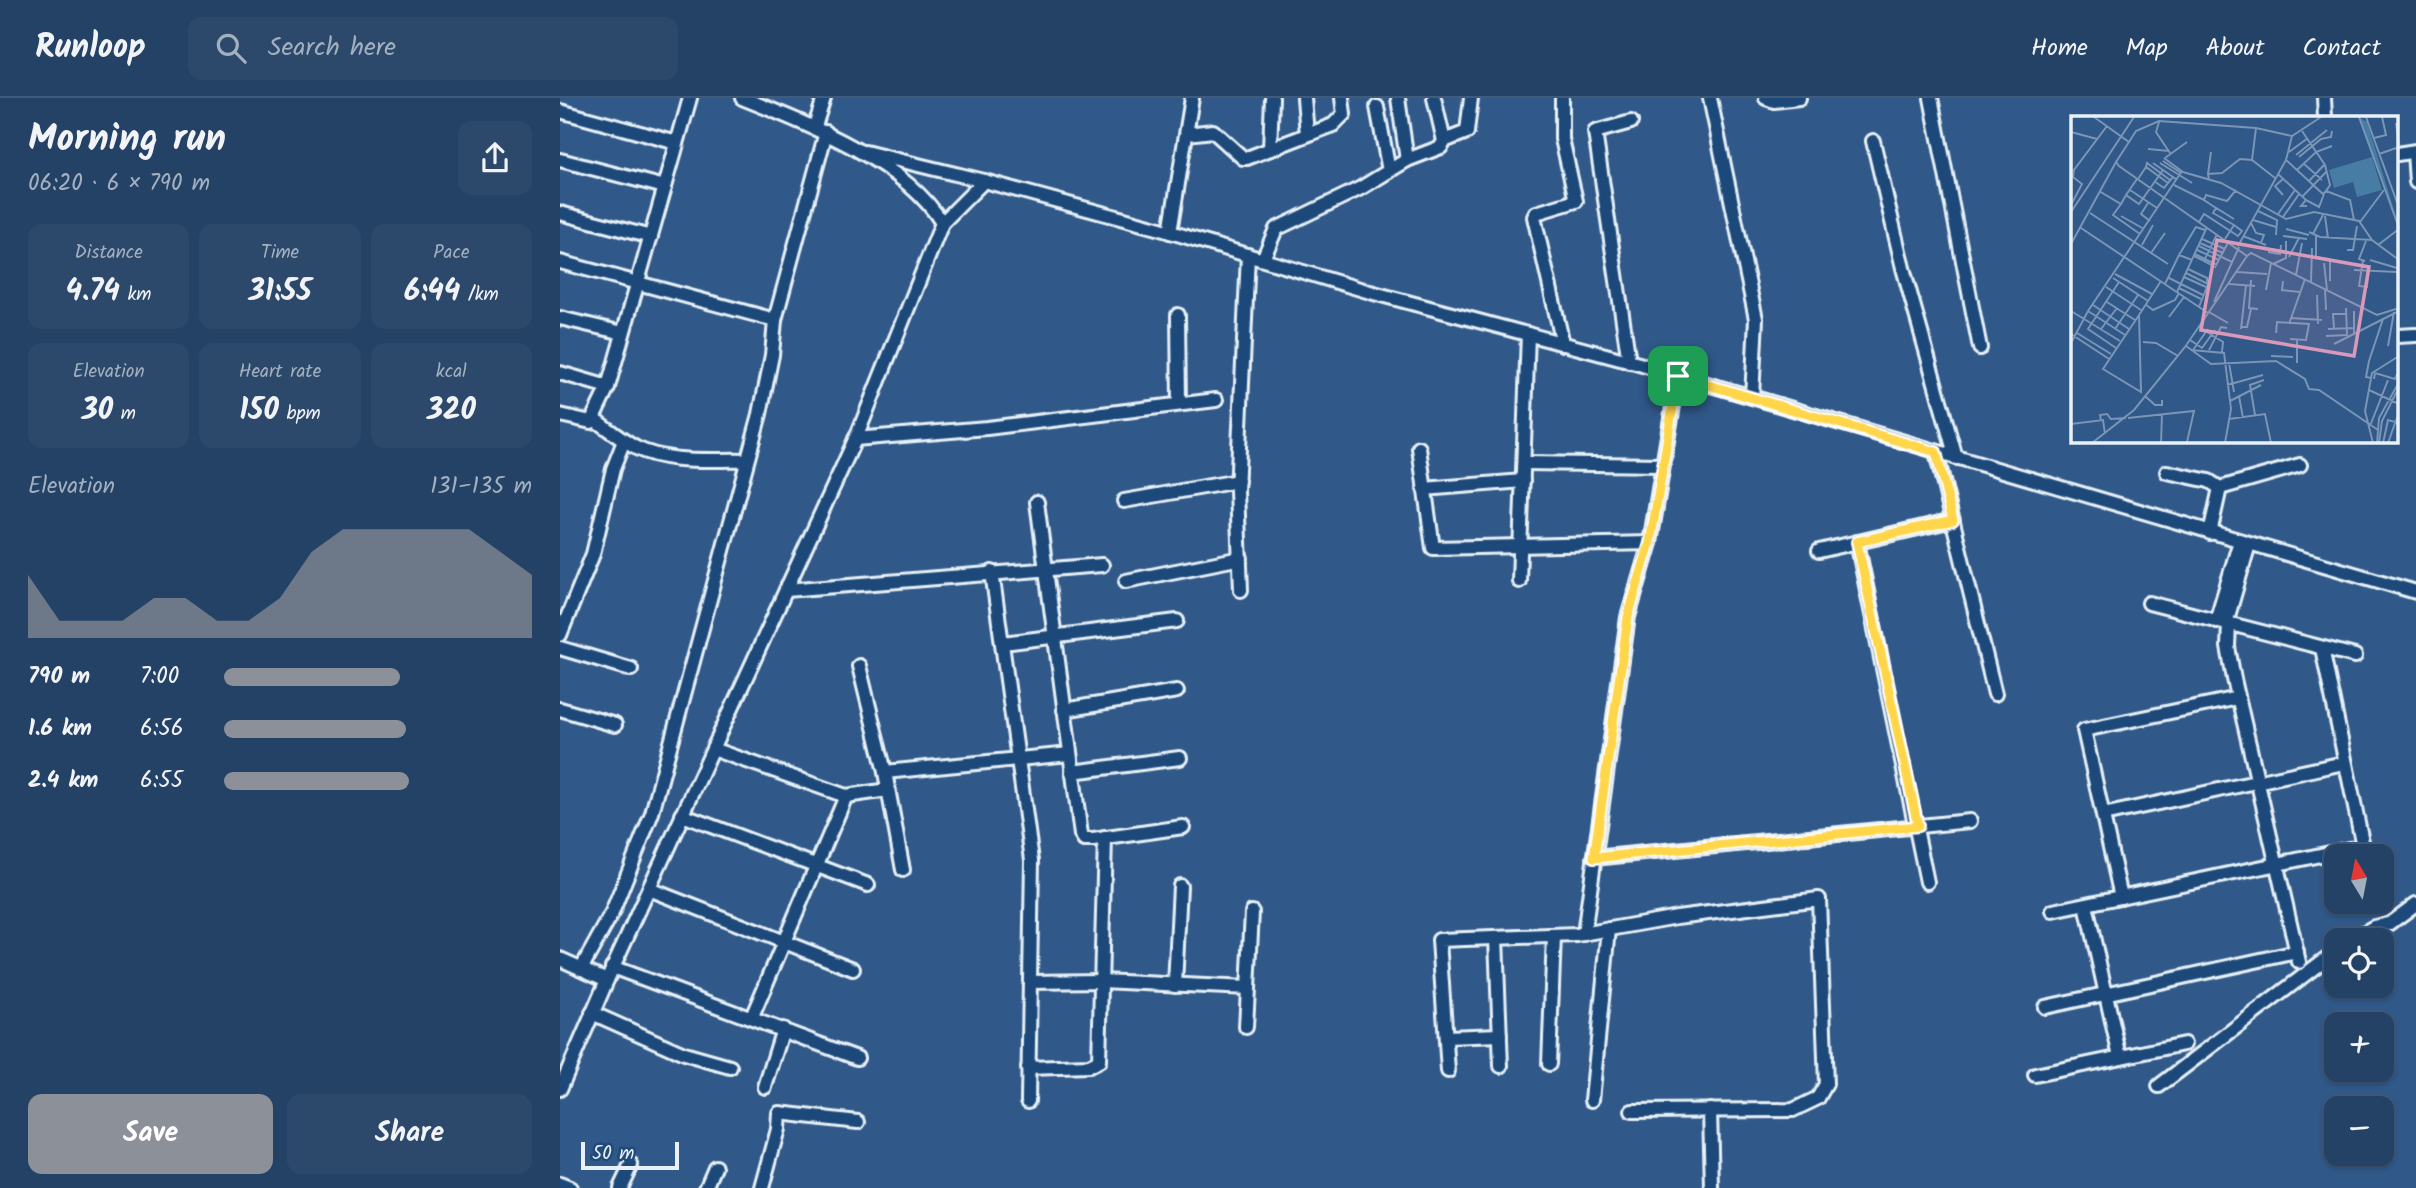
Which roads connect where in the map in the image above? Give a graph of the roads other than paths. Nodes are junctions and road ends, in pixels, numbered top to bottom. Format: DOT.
graph roads {
  1 [pos="690,98"];
  2 [pos="742,98"];
  3 [pos="824,98"];
  4 [pos="1192,98"];
  5 [pos="1272,98"];
  6 [pos="1304,98"];
  7 [pos="1342,98"];
  8 [pos="1398,98"];
  9 [pos="1434,98"];
  10 [pos="1471,98"];
  11 [pos="1562,98"];
  12 [pos="1710,98"];
  13 [pos="1766,98"];
  14 [pos="1799,98"];
  15 [pos="1931,98"];
  16 [pos="2324,98"];
  17 [pos="1377,107"];
  18 [pos="560,111"];
  19 [pos="2325,116"];
  20 [pos="1631,121"];
  21 [pos="820,129"];
  22 [pos="1187,134"];
  23 [pos="1307,134"];
  24 [pos="1444,141"];
  25 [pos="1873,141"];
  26 [pos="677,144"];
  27 [pos="1270,149"];
  28 [pos="856,150"];
  29 [pos="2415,151"];
  30 [pos="560,160"];
  31 [pos="1407,160"];
  32 [pos="1389,171"];
  33 [pos="984,181"];
  34 [pos="2416,182"];
  35 [pos="665,187"];
  36 [pos="560,213"];
  37 [pos="942,223"];
  38 [pos="1170,232"];
  39 [pos="651,237"];
  40 [pos="1248,255"];
  41 [pos="1263,259"];
  42 [pos="560,262"];
  43 [pos="638,282"];
  44 [pos="1178,315"];
  45 [pos="560,318"];
  46 [pos="775,320"];
  47 [pos="623,333"];
  48 [pos="1528,334"];
  49 [pos="1563,344"];
  50 [pos="1980,348"];
  51 [pos="1629,362"];
  52 [pos="560,373"];
  53 [pos="1678,376"];
  54 [pos="608,387"];
  55 [pos="1752,397"];
  56 [pos="1216,400"];
  57 [pos="1179,404"];
  58 [pos="560,415"];
  59 [pos="594,419"];
  60 [pos="855,439"];
  61 [pos="624,441"];
  62 [pos="1419,448"];
  63 [pos="1936,452"];
  64 [pos="1956,458"];
  65 [pos="746,460"];
  66 [pos="1524,463"];
  67 [pos="1663,465"];
  68 [pos="2300,465"];
  69 [pos="2167,472"];
  70 [pos="1238,481"];
  71 [pos="1523,481"];
  72 [pos="2220,488"];
  73 [pos="1424,489"];
  74 [pos="1124,501"];
  75 [pos="1037,502"];
  76 [pos="1953,520"];
  77 [pos="2210,533"];
  78 [pos="1857,542"];
  79 [pos="1650,543"];
  80 [pos="2244,543"];
  81 [pos="1520,544"];
  82 [pos="1819,551"];
  83 [pos="1241,558"];
  84 [pos="1102,565"];
  85 [pos="1044,568"];
  86 [pos="992,572"];
  87 [pos="1519,580"];
  88 [pos="1126,581"];
  89 [pos="786,590"];
  90 [pos="1241,590"];
  91 [pos="2416,592"];
  92 [pos="2149,603"];
  93 [pos="1177,621"];
  94 [pos="2224,623"];
  95 [pos="560,635"];
  96 [pos="1053,637"];
  97 [pos="1003,643"];
  98 [pos="560,648"];
  99 [pos="2322,648"];
  100 [pos="2355,656"];
  101 [pos="859,666"];
  102 [pos="631,669"];
  103 [pos="1177,691"];
  104 [pos="1995,694"];
  105 [pos="2238,698"];
  106 [pos="560,709"];
  107 [pos="1064,710"];
  108 [pos="615,725"];
  109 [pos="713,749"];
  110 [pos="1070,754"];
  111 [pos="1180,758"];
  112 [pos="1020,761"];
  113 [pos="2344,763"];
  114 [pos="885,772"];
  115 [pos="1072,772"];
  116 [pos="2257,780"];
  117 [pos="888,789"];
  118 [pos="846,796"];
  119 [pos="682,815"];
  120 [pos="2103,815"];
  121 [pos="1970,821"];
  122 [pos="1918,826"];
  123 [pos="1183,827"];
  124 [pos="1105,838"];
  125 [pos="2362,844"];
  126 [pos="1594,858"];
  127 [pos="2324,858"];
  128 [pos="817,865"];
  129 [pos="2277,866"];
  130 [pos="904,870"];
  131 [pos="1927,882"];
  132 [pos="868,885"];
  133 [pos="1180,886"];
  134 [pos="649,889"];
  135 [pos="2122,897"];
  136 [pos="2416,904"];
  137 [pos="2086,905"];
  138 [pos="2053,911"];
  139 [pos="1252,912"];
  140 [pos="2372,928"];
  141 [pos="1609,929"];
  142 [pos="1584,934"];
  143 [pos="1554,936"];
  144 [pos="1496,938"];
  145 [pos="784,942"];
  146 [pos="560,959"];
  147 [pos="2324,960"];
  148 [pos="582,969"];
  149 [pos="853,969"];
  150 [pos="610,974"];
  151 [pos="1101,981"];
  152 [pos="1030,982"];
  153 [pos="1175,985"];
  154 [pos="1248,988"];
  155 [pos="2106,994"];
  156 [pos="2045,1007"];
  157 [pos="592,1013"];
  158 [pos="752,1017"];
  159 [pos="1246,1027"];
  160 [pos="783,1028"];
  161 [pos="1500,1035"];
  162 [pos="1446,1037"];
  163 [pos="2184,1044"];
  164 [pos="2120,1057"];
  165 [pos="857,1058"];
  166 [pos="1549,1064"];
  167 [pos="1502,1066"];
  168 [pos="730,1067"];
  169 [pos="1028,1068"];
  170 [pos="1448,1072"];
  171 [pos="2035,1075"];
  172 [pos="2160,1086"];
  173 [pos="765,1087"];
  174 [pos="560,1089"];
  175 [pos="1592,1100"];
  176 [pos="1028,1101"];
  177 [pos="1710,1110"];
  178 [pos="1632,1111"];
  179 [pos="858,1122"];
  180 [pos="631,1165"];
  181 [pos="715,1167"];
  182 [pos="560,1184"];
  183 [pos="570,1188"];
  184 [pos="620,1188"];
  185 [pos="706,1188"];
  186 [pos="762,1188"];
  187 [pos="1712,1188"];
  1 -- 26 [label="street"];
  2 -- 21 [label="street"];
  3 -- 21 [label="street"];
  4 -- 22 [label="street"];
  5 -- 27 [label="street"];
  6 -- 23 [label="street"];
  7 -- 23 [label="street"];
  8 -- 31 [label="street"];
  9 -- 24 [label="street"];
  10 -- 24 [label="street"];
  11 -- 49 [label="street"];
  12 -- 55 [label="street"];
  13 -- 14 [label="street"];
  15 -- 50 [label="street"];
  16 -- 19 [label="street"];
  17 -- 32 [label="street"];
  18 -- 26 [label="street"];
  20 -- 51 [label="street"];
  21 -- 28 [label="street"];
  21 -- 46 [label="street"];
  22 -- 27 [label="street"];
  22 -- 38 [label="street"];
  23 -- 27 [label="street"];
  24 -- 31 [label="street"];
  25 -- 64 [label="street"];
  26 -- 35 [label="street"];
  28 -- 33 [label="street"];
  28 -- 37 [label="street"];
  29 -- 34 [label="street"];
  30 -- 35 [label="street"];
  31 -- 32 [label="street"];
  32 -- 41 [label="street"];
  33 -- 37 [label="street"];
  33 -- 38 [label="street"];
  35 -- 39 [label="street"];
  36 -- 39 [label="street"];
  37 -- 60 [label="street"];
  38 -- 40 [label="street"];
  39 -- 43 [label="street"];
  40 -- 41 [label="street"];
  40 -- 70 [label="street"];
  41 -- 48 [label="street"];
  42 -- 43 [label="street"];
  43 -- 46 [label="street"];
  43 -- 47 [label="street"];
  44 -- 57 [label="street"];
  45 -- 47 [label="street"];
  46 -- 65 [label="street"];
  47 -- 54 [label="street"];
  48 -- 49 [label="street"];
  48 -- 66 [label="street"];
  49 -- 51 [label="street"];
  51 -- 53 [label="street"];
  52 -- 54 [label="street"];
  53 -- 55 [label="street"];
  53 -- 67 [label="street"];
  54 -- 59 [label="street"];
  55 -- 63 [label="street"];
  56 -- 57 [label="street"];
  57 -- 60 [label="street"];
  58 -- 59 [label="street"];
  59 -- 61 [label="street"];
  60 -- 89 [label="street"];
  61 -- 65 [label="street"];
  61 -- 95 [label="street"];
  62 -- 73 [label="street"];
  63 -- 64 [label="street"];
  63 -- 76 [label="street"];
  64 -- 77 [label="street"];
  65 -- 148 [label="street"];
  66 -- 67 [label="street"];
  66 -- 71 [label="street"];
  67 -- 79 [label="street"];
  68 -- 72 [label="street"];
  69 -- 72 [label="street"];
  70 -- 74 [label="street"];
  70 -- 83 [label="street"];
  71 -- 73 [label="street"];
  71 -- 81 [label="street"];
  72 -- 77 [label="street"];
  73 -- 81 [label="street"];
  75 -- 85 [label="street"];
  76 -- 78 [label="street"];
  76 -- 104 [label="street"];
  77 -- 80 [label="street"];
  78 -- 82 [label="street"];
  78 -- 122 [label="street"];
  79 -- 81 [label="street"];
  79 -- 126 [label="street"];
  80 -- 91 [label="street"];
  80 -- 94 [label="street"];
  81 -- 87 [label="street"];
  83 -- 88 [label="street"];
  83 -- 90 [label="street"];
  84 -- 85 [label="street"];
  85 -- 86 [label="street"];
  85 -- 96 [label="street"];
  86 -- 89 [label="street"];
  86 -- 97 [label="street"];
  89 -- 109 [label="street"];
  92 -- 94 [label="street"];
  93 -- 96 [label="street"];
  94 -- 99 [label="street"];
  94 -- 105 [label="street"];
  96 -- 97 [label="street"];
  96 -- 107 [label="street"];
  97 -- 112 [label="street"];
  98 -- 102 [label="street"];
  99 -- 100 [label="street"];
  99 -- 113 [label="street"];
  101 -- 114 [label="street"];
  103 -- 107 [label="street"];
  105 -- 116 [label="street"];
  105 -- 120 [label="street"];
  106 -- 108 [label="street"];
  107 -- 110 [label="street"];
  109 -- 118 [label="street"];
  109 -- 119 [label="street"];
  110 -- 112 [label="street"];
  110 -- 115 [label="street"];
  111 -- 115 [label="street"];
  112 -- 114 [label="street"];
  112 -- 152 [label="street"];
  113 -- 116 [label="street"];
  113 -- 125 [label="street"];
  114 -- 117 [label="street"];
  115 -- 124 [label="street"];
  116 -- 120 [label="street"];
  116 -- 129 [label="street"];
  117 -- 118 [label="street"];
  117 -- 130 [label="street"];
  118 -- 128 [label="street"];
  119 -- 128 [label="street"];
  119 -- 134 [label="street"];
  120 -- 135 [label="street"];
  121 -- 122 [label="street"];
  122 -- 126 [label="street"];
  122 -- 131 [label="street"];
  123 -- 124 [label="street"];
  124 -- 151 [label="street"];
  126 -- 142 [label="street"];
  127 -- 129 [label="street"];
  128 -- 132 [label="street"];
  128 -- 145 [label="street"];
  129 -- 135 [label="street"];
  129 -- 155 [label="street"];
  133 -- 153 [label="street"];
  134 -- 145 [label="street"];
  134 -- 150 [label="street"];
  135 -- 137 [label="street"];
  136 -- 140 [label="street"];
  137 -- 138 [label="street"];
  137 -- 155 [label="street"];
  139 -- 154 [label="street"];
  141 -- 142 [label="street"];
  141 -- 175 [label="street"];
  141 -- 177 [label="street"];
  142 -- 143 [label="street"];
  143 -- 144 [label="street"];
  143 -- 166 [label="street"];
  144 -- 161 [label="street"];
  144 -- 162 [label="street"];
  145 -- 149 [label="street"];
  145 -- 158 [label="street"];
  146 -- 148 [label="street"];
  147 -- 172 [label="street"];
  148 -- 150 [label="street"];
  150 -- 157 [label="street"];
  150 -- 158 [label="street"];
  151 -- 152 [label="street"];
  151 -- 153 [label="street"];
  151 -- 169 [label="street"];
  152 -- 169 [label="street"];
  153 -- 154 [label="street"];
  154 -- 159 [label="street"];
  155 -- 156 [label="street"];
  155 -- 164 [label="street"];
  157 -- 168 [label="street"];
  157 -- 174 [label="street"];
  158 -- 160 [label="street"];
  160 -- 165 [label="street"];
  160 -- 173 [label="street"];
  161 -- 162 [label="street"];
  161 -- 167 [label="street"];
  162 -- 170 [label="street"];
  163 -- 164 [label="street"];
  164 -- 171 [label="street"];
  169 -- 176 [label="street"];
  177 -- 178 [label="street"];
  177 -- 187 [label="street"];
  179 -- 186 [label="street"];
  180 -- 184 [label="street"];
  181 -- 185 [label="street"];
  182 -- 183 [label="street"];
}
